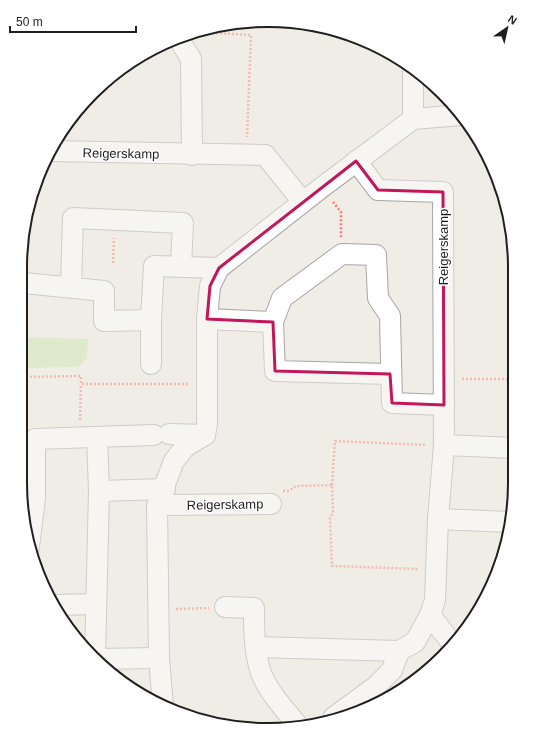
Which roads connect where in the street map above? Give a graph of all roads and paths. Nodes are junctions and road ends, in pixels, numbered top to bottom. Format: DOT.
graph roads {
  1 [pos="215,33"];
  2 [pos="181,43"];
  3 [pos="413,76"];
  4 [pos="453,116"];
  5 [pos="413,119"];
  6 [pos="57,151"];
  7 [pos="192,155"];
  8 [pos="246,156"];
  9 [pos="356,161"];
  10 [pos="321,188"];
  11 [pos="303,202"];
  12 [pos="115,219"];
  13 [pos="342,254"];
  14 [pos="114,263"];
  15 [pos="181,266"];
  16 [pos="219,268"];
  17 [pos="27,283"];
  18 [pos="71,286"];
  19 [pos="207,319"];
  20 [pos="151,320"];
  21 [pos="273,322"];
  22 [pos="151,364"];
  23 [pos="390,374"];
  24 [pos="27,376"];
  25 [pos="444,378"];
  26 [pos="508,379"];
  27 [pos="81,384"];
  28 [pos="207,384"];
  29 [pos="444,404"];
  30 [pos="205,436"];
  31 [pos="88,437"];
  32 [pos="444,445"];
  33 [pos="508,448"];
  34 [pos="332,486"];
  35 [pos="99,491"];
  36 [pos="161,497"];
  37 [pos="271,504"];
  38 [pos="438,519"];
  39 [pos="504,522"];
  40 [pos="32,527"];
  41 [pos="436,570"];
  42 [pos="95,604"];
  43 [pos="60,605"];
  44 [pos="225,607"];
  45 [pos="159,610"];
  46 [pos="430,615"];
  47 [pos="449,640"];
  48 [pos="256,647"];
  49 [pos="95,651"];
  50 [pos="399,651"];
  51 [pos="103,658"];
  52 [pos="159,658"];
  53 [pos="163,699"];
  54 [pos="348,709"];
  55 [pos="295,721"];
  1 -- 8 [label="path"];
  2 -- 7 [label="street"];
  3 -- 5 [label="street"];
  4 -- 5 [label="street"];
  5 -- 9 [label="street"];
  6 -- 7 [label="street, Reigerskamp"];
  7 -- 8 [label="street, Reigerskamp"];
  8 -- 11 [label="street, Reigerskamp"];
  9 -- 10 [label="street"];
  9 -- 25 [label="street, Reigerskamp"];
  10 -- 11 [label="street"];
  10 -- 13 [label="path"];
  11 -- 16 [label="street"];
  12 -- 14 [label="path"];
  12 -- 15 [label="street"];
  12 -- 18 [label="street"];
  13 -- 21 [label="street"];
  13 -- 23 [label="street"];
  15 -- 16 [label="street"];
  15 -- 20 [label="street"];
  16 -- 19 [label="street"];
  17 -- 18 [label="street"];
  18 -- 20 [label="street"];
  19 -- 21 [label="street"];
  19 -- 28 [label="street"];
  20 -- 22 [label="street"];
  21 -- 23 [label="street"];
  23 -- 29 [label="street"];
  24 -- 27 [label="path"];
  25 -- 26 [label="path"];
  25 -- 29 [label="street, Reigerskamp"];
  27 -- 28 [label="path"];
  27 -- 31 [label="path"];
  28 -- 30 [label="street"];
  29 -- 32 [label="street, Reigerskamp"];
  30 -- 31 [label="street"];
  30 -- 36 [label="street"];
  31 -- 35 [label="street"];
  31 -- 40 [label="street"];
  32 -- 33 [label="street"];
  32 -- 34 [label="path"];
  32 -- 38 [label="street, Reigerskamp"];
  34 -- 37 [label="path, Reigerskamp"];
  34 -- 41 [label="path"];
  35 -- 36 [label="street, Reigerskamp"];
  35 -- 42 [label="street"];
  36 -- 37 [label="street, Reigerskamp"];
  36 -- 45 [label="street"];
  38 -- 39 [label="street"];
  38 -- 41 [label="street, Reigerskamp"];
  41 -- 46 [label="street, Reigerskamp"];
  42 -- 43 [label="street"];
  42 -- 49 [label="street"];
  44 -- 45 [label="path"];
  44 -- 48 [label="street"];
  45 -- 52 [label="street"];
  46 -- 47 [label="street"];
  46 -- 50 [label="street, Reigerskamp"];
  48 -- 50 [label="street"];
  48 -- 55 [label="street"];
  50 -- 54 [label="street"];
  51 -- 52 [label="street"];
  52 -- 53 [label="street"];
}
